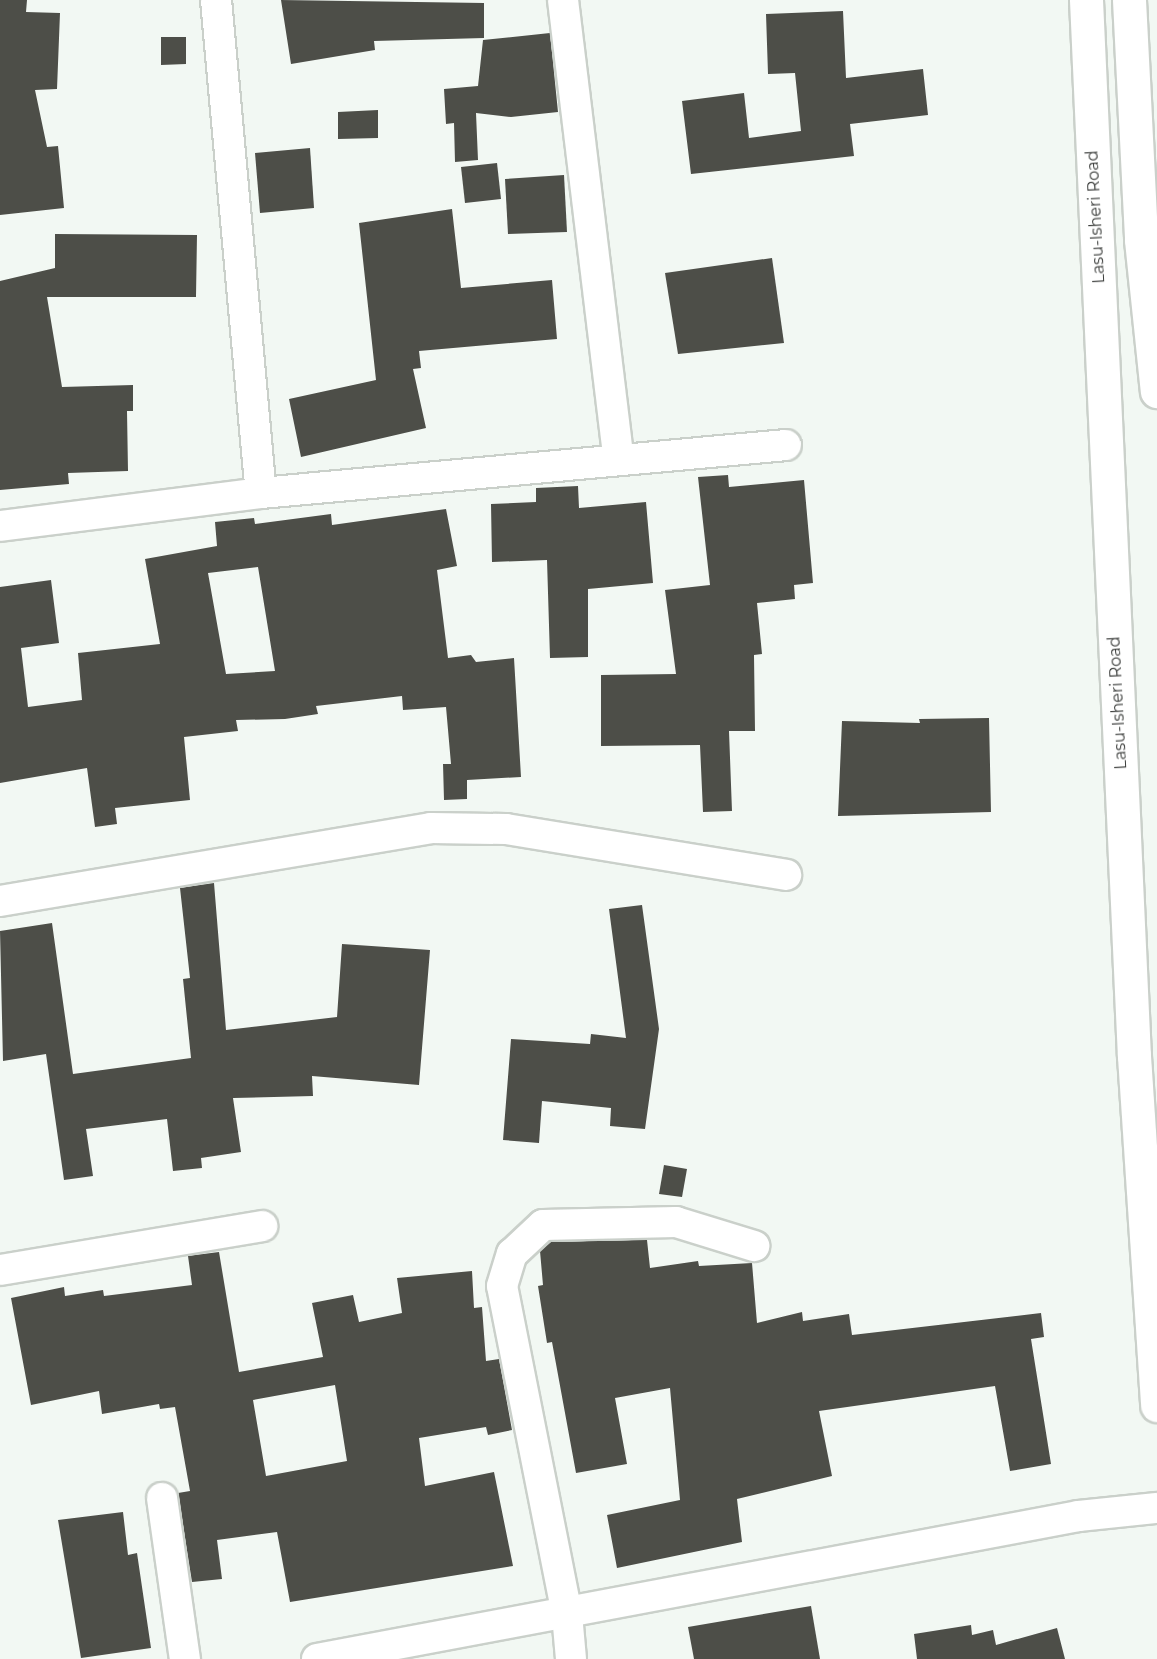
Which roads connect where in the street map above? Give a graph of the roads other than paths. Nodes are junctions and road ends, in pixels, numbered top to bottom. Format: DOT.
graph roads {
  1 [pos="216,0"];
  2 [pos="563,0"];
  3 [pos="1086,0"];
  4 [pos="1129,0"];
  5 [pos="1157,391"];
  6 [pos="786,445"];
  7 [pos="619,460"];
  8 [pos="261,493"];
  9 [pos="0,526"];
  10 [pos="786,875"];
  11 [pos="0,901"];
  12 [pos="262,1226"];
  13 [pos="754,1246"];
  14 [pos="0,1270"];
  15 [pos="1157,1405"];
  16 [pos="162,1498"];
  17 [pos="1157,1508"];
  18 [pos="567,1614"];
  19 [pos="185,1659"];
  20 [pos="317,1659"];
  21 [pos="571,1659"];
  1 -- 8 [label="street"];
  2 -- 7 [label="street"];
  3 -- 15 [label="main road, Lasu-Isheri Road"];
  4 -- 5 [label="main road"];
  6 -- 7 [label="street"];
  7 -- 8 [label="street"];
  8 -- 9 [label="street"];
  10 -- 11 [label="street"];
  12 -- 14 [label="street"];
  13 -- 18 [label="street"];
  16 -- 19 [label="street"];
  17 -- 18 [label="street"];
  18 -- 20 [label="street"];
  18 -- 21 [label="street"];
}
